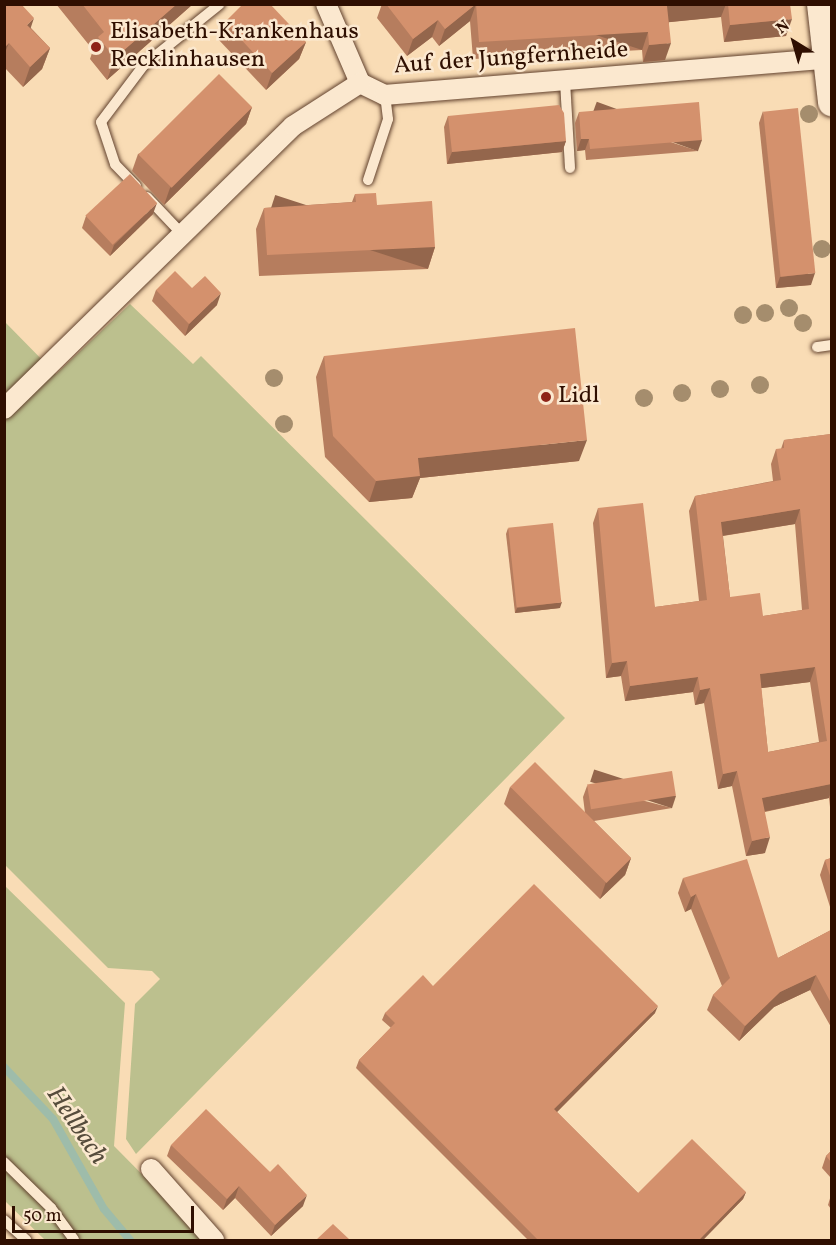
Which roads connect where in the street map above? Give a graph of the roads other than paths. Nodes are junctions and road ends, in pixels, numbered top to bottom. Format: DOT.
graph roads {
  1 [pos="220,4"];
  2 [pos="326,4"];
  3 [pos="821,4"];
  4 [pos="827,59"];
  5 [pos="565,81"];
  6 [pos="360,83"];
  7 [pos="385,95"];
  8 [pos="831,102"];
  9 [pos="570,168"];
  10 [pos="369,180"];
  11 [pos="182,234"];
  12 [pos="831,345"];
  13 [pos="817,347"];
  14 [pos="4,409"];
  15 [pos="4,1162"];
  16 [pos="151,1168"];
  17 [pos="4,1220"];
  18 [pos="26,1240"];
  19 [pos="74,1240"];
  20 [pos="214,1240"];
  1 -- 11 [label="lane"];
  2 -- 6 [label="street"];
  3 -- 4 [label="main road"];
  4 -- 5 [label="street, Auf der Jungfernheide"];
  4 -- 8 [label="main road"];
  5 -- 7 [label="street, Auf der Jungfernheide"];
  5 -- 9 [label="lane"];
  6 -- 7 [label="street, Auf der Jungfernheide"];
  6 -- 11 [label="street"];
  7 -- 10 [label="lane"];
  11 -- 14 [label="street"];
  12 -- 13 [label="lane"];
  15 -- 19 [label="lane"];
  16 -- 20 [label="street"];
  17 -- 18 [label="lane"];
}
